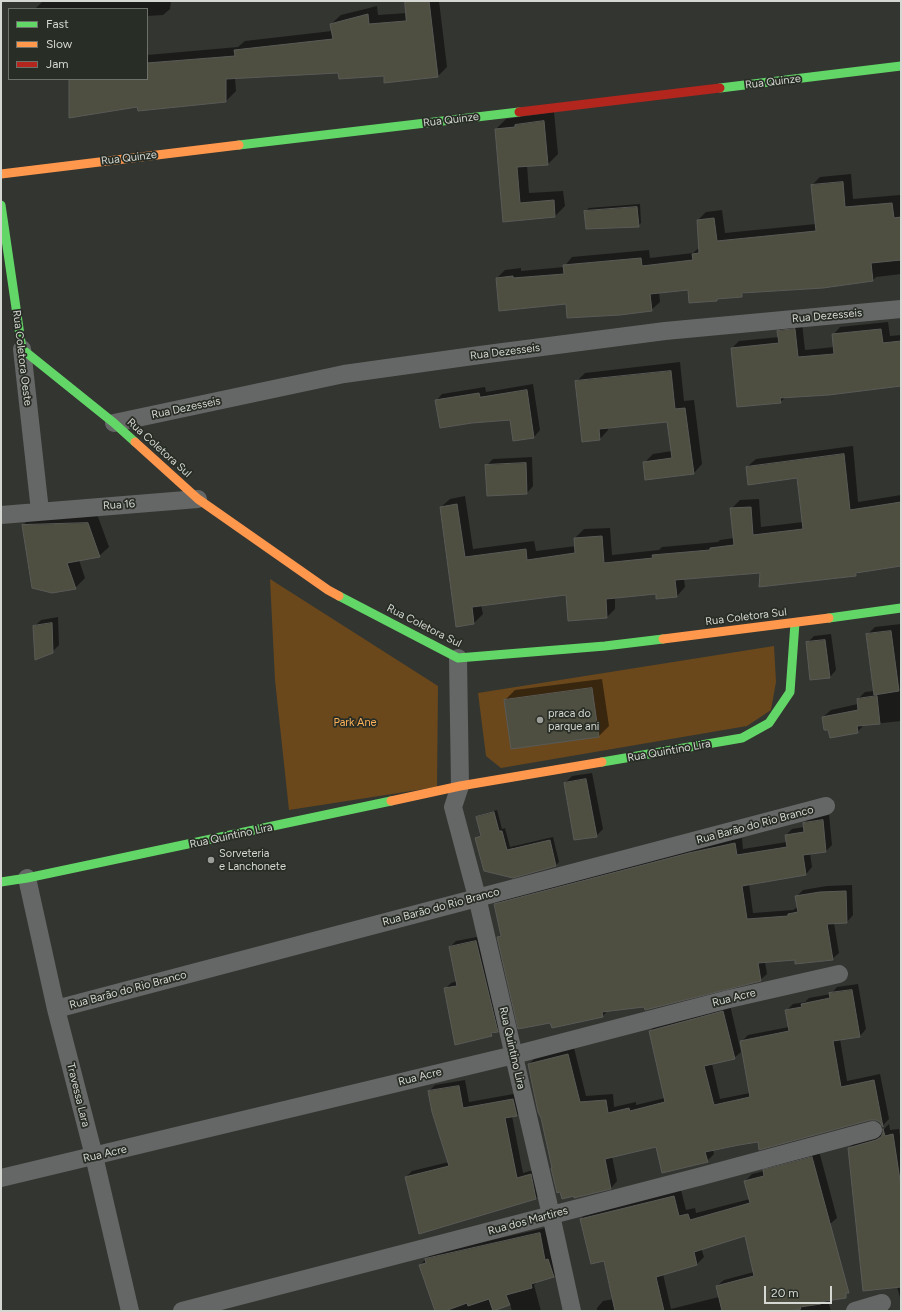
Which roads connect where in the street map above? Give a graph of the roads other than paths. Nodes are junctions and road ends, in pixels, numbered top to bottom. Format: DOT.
graph roads {
  1 [pos="901,66"];
  2 [pos="1,174"];
  3 [pos="1,208"];
  4 [pos="901,309"];
  5 [pos="22,349"];
  6 [pos="114,423"];
  7 [pos="198,499"];
  8 [pos="40,511"];
  9 [pos="1,515"];
  10 [pos="901,608"];
  11 [pos="795,623"];
  12 [pos="458,658"];
  13 [pos="460,786"];
  14 [pos="826,806"];
  15 [pos="27,878"];
  16 [pos="1,882"];
  17 [pos="478,897"];
  18 [pos="838,974"];
  19 [pos="56,1009"];
  20 [pos="514,1055"];
  21 [pos="873,1130"];
  22 [pos="94,1156"];
  23 [pos="1,1178"];
  24 [pos="551,1215"];
  25 [pos="882,1303"];
  26 [pos="130,1311"];
  27 [pos="182,1311"];
  28 [pos="572,1311"];
  29 [pos="855,1311"];
  1 -- 2 [label="street, Rua Quinze"];
  3 -- 5 [label="street, Rua Coletora Oeste"];
  4 -- 6 [label="street, Rua Dezesseis"];
  5 -- 6 [label="street, Rua Coletora Sul"];
  5 -- 8 [label="street, Rua Coletora Oeste"];
  6 -- 7 [label="street, Rua Coletora Sul"];
  7 -- 8 [label="street, Rua 16"];
  7 -- 12 [label="street, Rua Coletora Sul"];
  8 -- 9 [label="street, Rua 16"];
  10 -- 11 [label="street, Rua Coletora Sul"];
  11 -- 12 [label="street, Rua Coletora Sul"];
  11 -- 13 [label="street, Rua Quintino Lira"];
  12 -- 13 [label="street, Rua Quintino Lira"];
  13 -- 15 [label="street, Rua Quintino Lira"];
  13 -- 17 [label="street, Rua Quintino Lira"];
  14 -- 17 [label="street, Rua Barão do Rio Branco"];
  15 -- 16 [label="street, Rua Quintino Lira"];
  15 -- 19 [label="street, Travessa Lara"];
  17 -- 19 [label="street, Rua Barão do Rio Branco"];
  17 -- 20 [label="street, Rua Quintino Lira"];
  18 -- 20 [label="street, Rua Acre"];
  19 -- 22 [label="street, Travessa Lara"];
  20 -- 22 [label="street, Rua Acre"];
  20 -- 24 [label="street, Rua Quintino Lira"];
  21 -- 24 [label="street, Rua dos Martires"];
  22 -- 23 [label="street, Rua Acre"];
  22 -- 26 [label="street, Travessa Lara"];
  24 -- 27 [label="street, Rua dos Martires"];
  24 -- 28 [label="street, Rua Quintino Lira"];
  25 -- 29 [label="street"];
}
